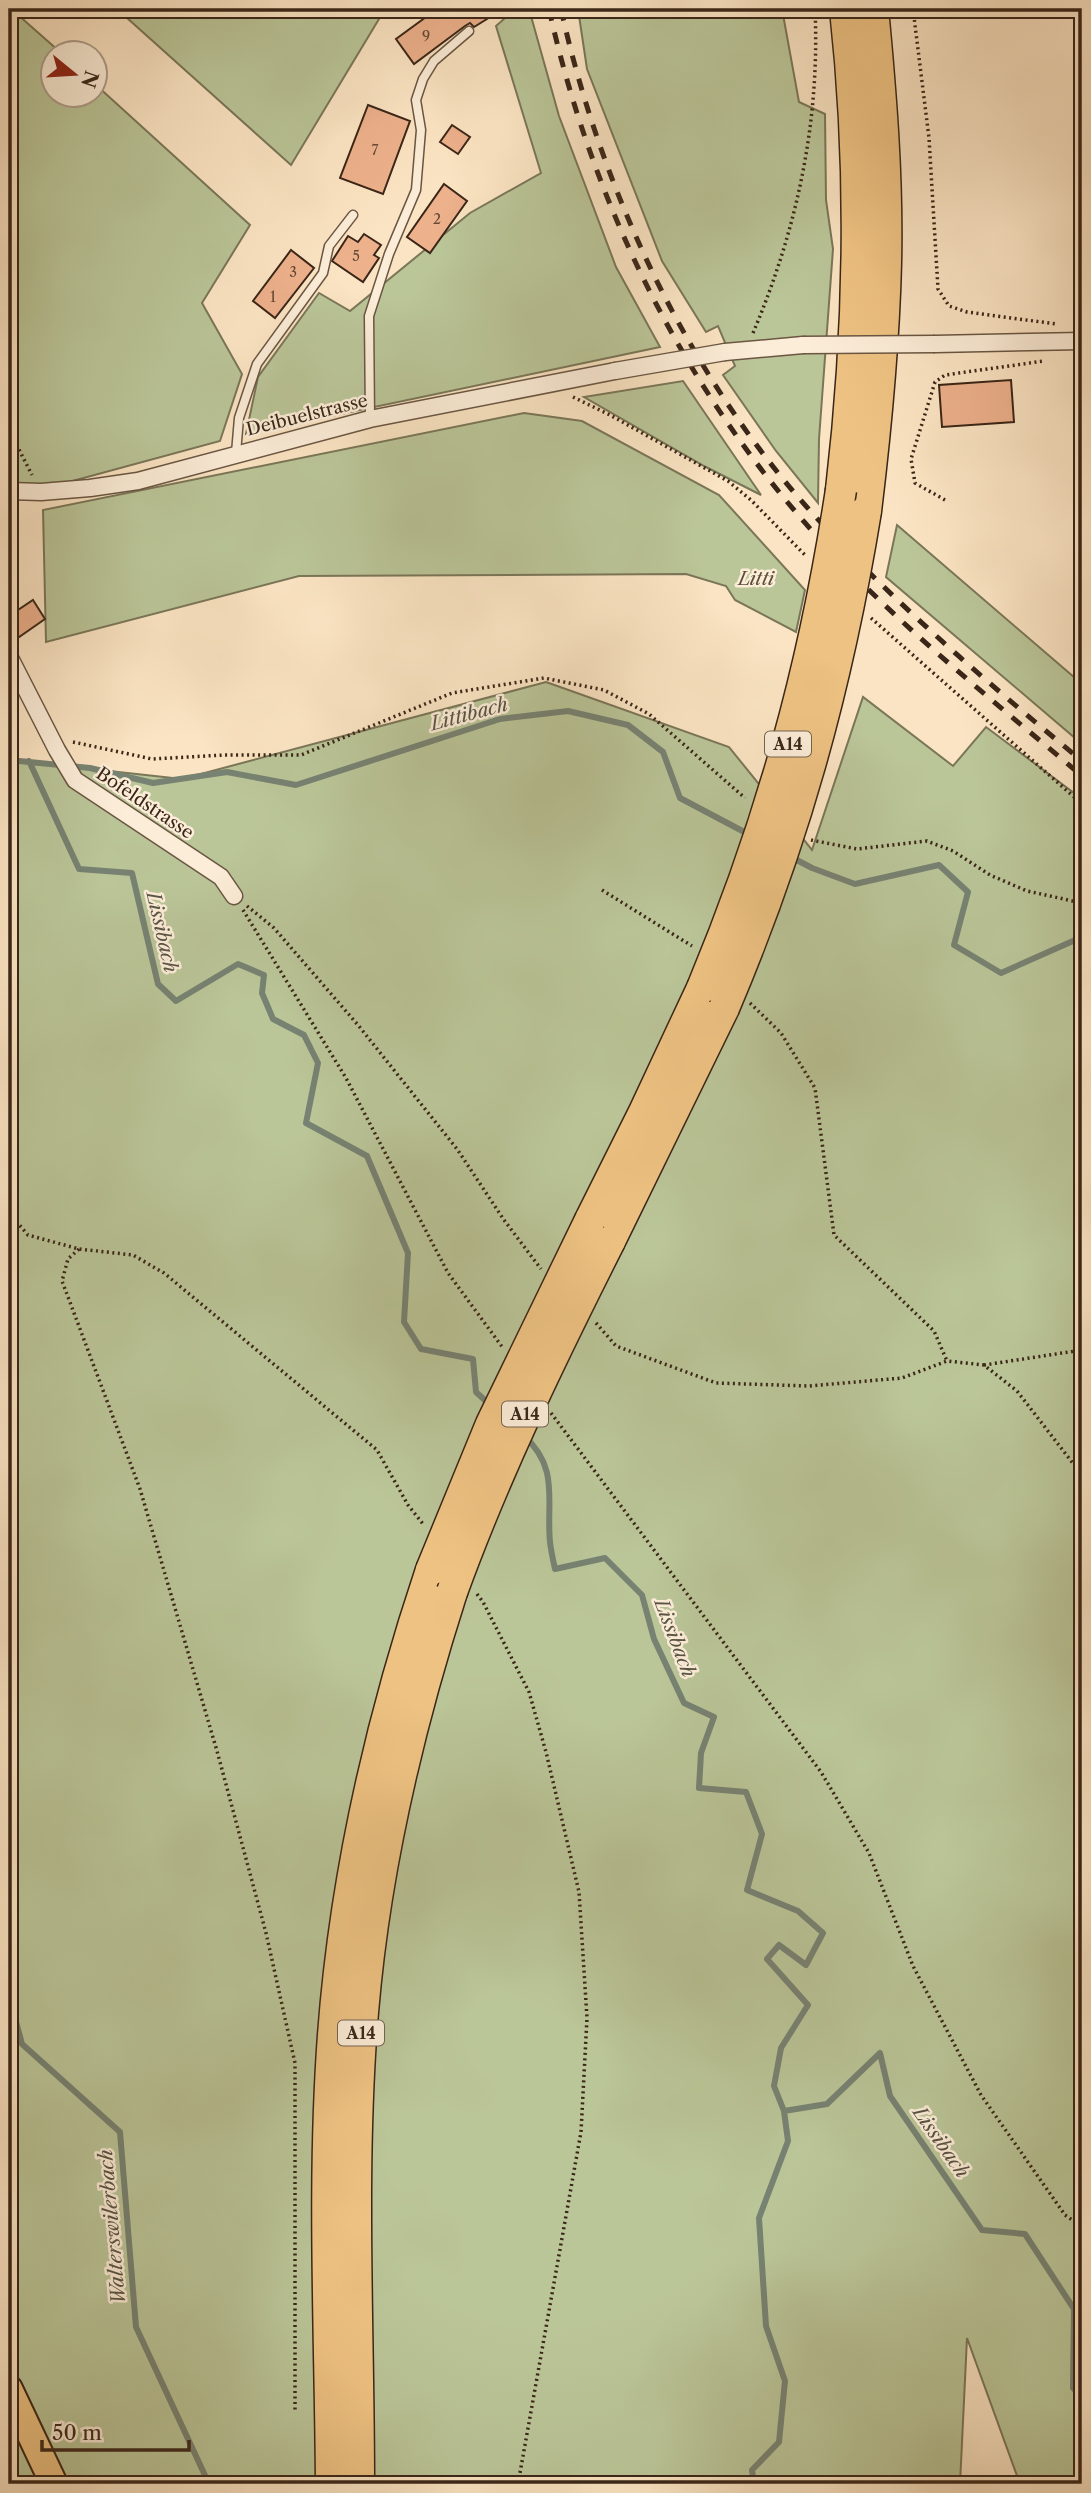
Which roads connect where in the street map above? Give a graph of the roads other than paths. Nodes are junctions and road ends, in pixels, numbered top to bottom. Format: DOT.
graph roads {
  1 [pos="845,9"];
  2 [pos="873,9"];
  3 [pos="470,30"];
  4 [pos="353,215"];
  5 [pos="1075,341"];
  6 [pos="370,419"];
  7 [pos="236,453"];
  8 [pos="9,491"];
  9 [pos="9,656"];
  10 [pos="234,896"];
  11 [pos="600,1230"];
  12 [pos="9,2389"];
  13 [pos="54,2484"];
  14 [pos="331,2484"];
  15 [pos="359,2484"];
  1 -- 11 [label="highway, A14, bridge"];
  2 -- 11 [label="highway, A14, bridge"];
  3 -- 6 [label="lane"];
  4 -- 7 [label="lane"];
  5 -- 6 [label="street, Deibuelstrasse, bridge"];
  6 -- 7 [label="street, Deibuelstrasse"];
  7 -- 8 [label="street, Deibuelstrasse"];
  9 -- 10 [label="street, Bofeldstrasse"];
  11 -- 14 [label="highway, A14, bridge"];
  11 -- 15 [label="highway, A14, bridge"];
  12 -- 13 [label="main road"];
}
